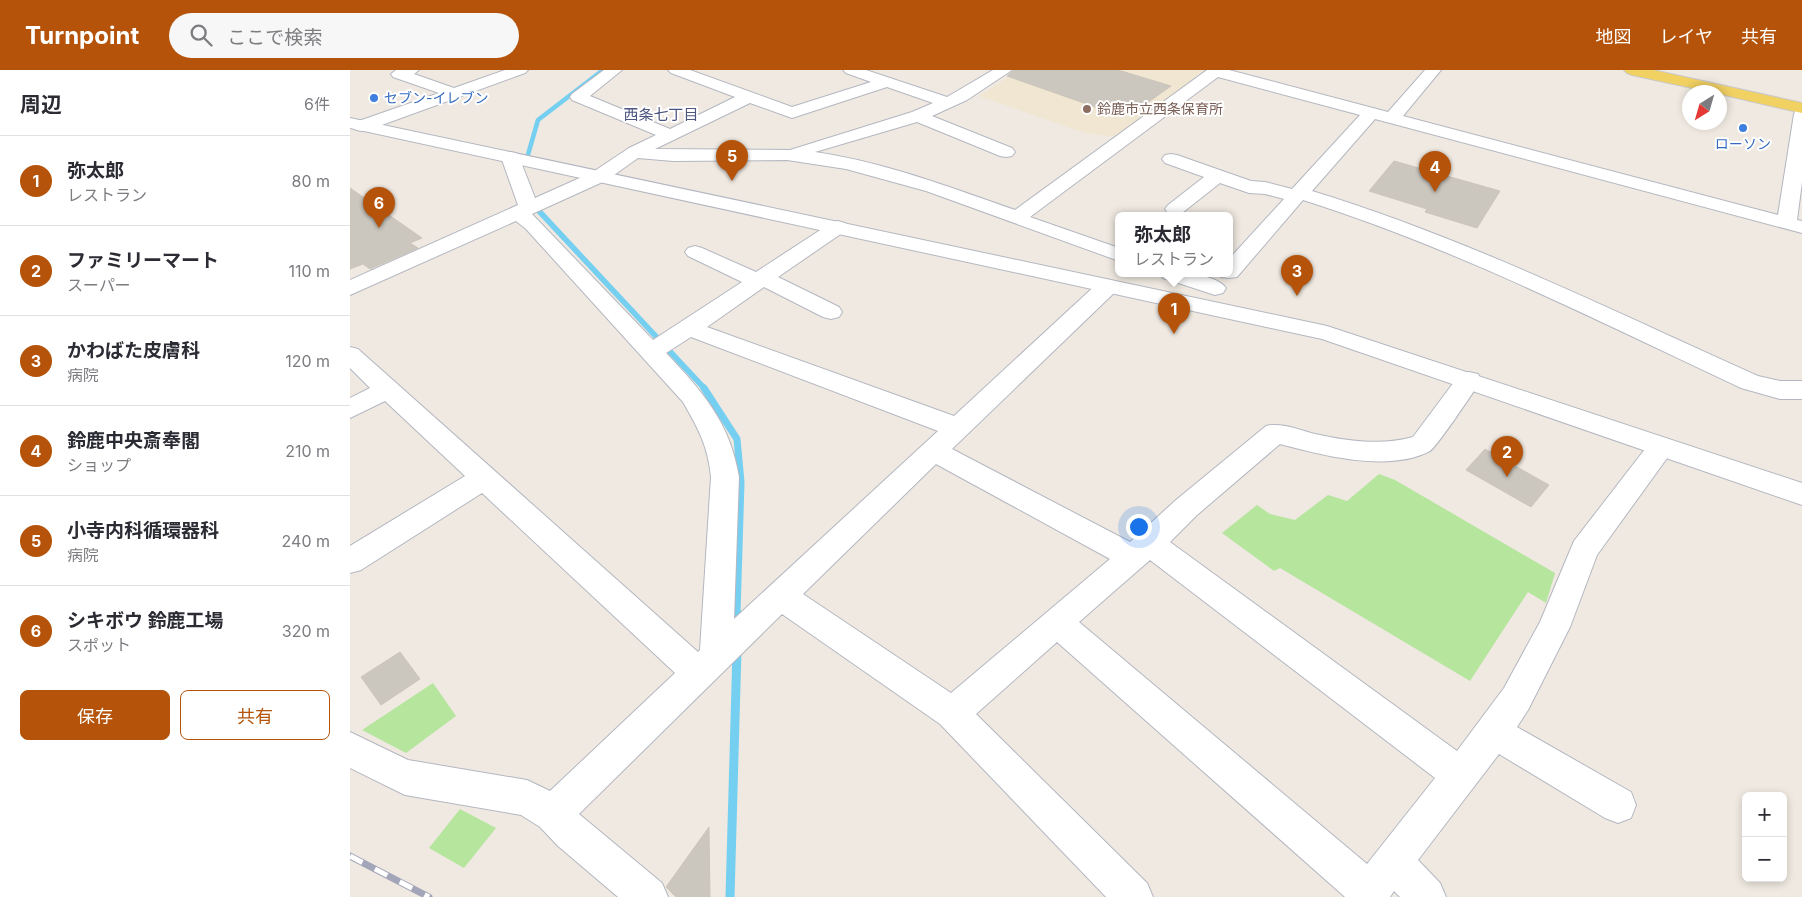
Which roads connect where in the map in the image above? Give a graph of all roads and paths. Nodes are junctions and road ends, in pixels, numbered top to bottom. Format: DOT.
graph roads {
  1 [pos="411,70"];
  2 [pos="520,70"];
  3 [pos="614,70"];
  4 [pos="676,70"];
  5 [pos="851,70"];
  6 [pos="972,70"];
  7 [pos="1433,70"];
  8 [pos="1632,70"];
  9 [pos="1216,71"];
  10 [pos="999,73"];
  11 [pos="887,82"];
  12 [pos="453,94"];
  13 [pos="749,97"];
  14 [pos="948,103"];
  15 [pos="1802,108"];
  16 [pos="1372,113"];
  17 [pos="1802,114"];
  18 [pos="918,116"];
  19 [pos="1391,118"];
  20 [pos="356,125"];
  21 [pos="670,135"];
  22 [pos="635,152"];
  23 [pos="1006,152"];
  24 [pos="786,155"];
  25 [pos="510,157"];
  26 [pos="1171,159"];
  27 [pos="600,176"];
  28 [pos="1217,176"];
  29 [pos="1298,194"];
  30 [pos="530,208"];
  31 [pos="1175,209"];
  32 [pos="1017,217"];
  33 [pos="1795,225"];
  34 [pos="838,227"];
  35 [pos="695,252"];
  36 [pos="1115,254"];
  37 [pos="1233,268"];
  38 [pos="1224,278"];
  39 [pos="760,280"];
  40 [pos="1107,287"];
  41 [pos="350,288"];
  42 [pos="1202,307"];
  43 [pos="831,312"];
  44 [pos="669,340"];
  45 [pos="350,355"];
  46 [pos="1469,380"];
  47 [pos="388,390"];
  48 [pos="1802,390"];
  49 [pos="350,409"];
  50 [pos="958,428"];
  51 [pos="1661,447"];
  52 [pos="934,451"];
  53 [pos="484,478"];
  54 [pos="1802,494"];
  55 [pos="1141,550"];
  56 [pos="350,561"];
  57 [pos="781,596"];
  58 [pos="1056,622"];
  59 [pos="714,658"];
  60 [pos="952,714"];
  61 [pos="1494,732"];
  62 [pos="350,749"];
  63 [pos="1460,775"];
  64 [pos="1618,805"];
  65 [pos="554,814"];
  66 [pos="1393,861"];
  67 [pos="1367,894"];
  68 [pos="648,897"];
  69 [pos="1133,897"];
  70 [pos="1426,897"];
  1 -- 12 [label="street"];
  2 -- 12 [label="street"];
  3 -- 21 [label="street"];
  4 -- 13 [label="street"];
  5 -- 11 [label="street"];
  6 -- 10 [label="street"];
  7 -- 19 [label="street"];
  8 -- 15 [label="main road"];
  9 -- 16 [label="street"];
  9 -- 32 [label="street"];
  10 -- 14 [label="street"];
  11 -- 13 [label="street"];
  11 -- 14 [label="street"];
  12 -- 20 [label="street"];
  13 -- 21 [label="street"];
  14 -- 18 [label="street"];
  16 -- 19 [label="street"];
  16 -- 29 [label="street"];
  17 -- 33 [label="street"];
  18 -- 23 [label="street"];
  18 -- 24 [label="street"];
  19 -- 33 [label="street"];
  20 -- 25 [label="street"];
  21 -- 22 [label="street"];
  22 -- 24 [label="street"];
  22 -- 27 [label="street"];
  24 -- 32 [label="street"];
  25 -- 27 [label="street"];
  25 -- 30 [label="street"];
  26 -- 28 [label="street"];
  27 -- 30 [label="street"];
  27 -- 34 [label="street"];
  28 -- 29 [label="street"];
  28 -- 31 [label="street"];
  29 -- 37 [label="street"];
  29 -- 48 [label="street"];
  30 -- 41 [label="street"];
  30 -- 44 [label="street"];
  32 -- 36 [label="street"];
  34 -- 39 [label="street"];
  34 -- 40 [label="street"];
  35 -- 39 [label="street"];
  38 -- 42 [label="street"];
  39 -- 43 [label="street"];
  39 -- 44 [label="street"];
  40 -- 42 [label="street"];
  40 -- 50 [label="street"];
  42 -- 46 [label="street"];
  44 -- 50 [label="street"];
  44 -- 59 [label="street"];
  45 -- 47 [label="street"];
  46 -- 51 [label="street"];
  46 -- 55 [label="street"];
  47 -- 49 [label="street"];
  47 -- 53 [label="street"];
  50 -- 52 [label="street"];
  51 -- 54 [label="street"];
  51 -- 61 [label="street"];
  52 -- 55 [label="street"];
  52 -- 57 [label="street"];
  53 -- 56 [label="street"];
  53 -- 59 [label="street"];
  55 -- 58 [label="street"];
  55 -- 63 [label="street"];
  57 -- 59 [label="street"];
  57 -- 60 [label="street"];
  58 -- 60 [label="street"];
  58 -- 67 [label="street"];
  59 -- 65 [label="street"];
  60 -- 69 [label="street"];
  61 -- 63 [label="street"];
  61 -- 64 [label="street"];
  62 -- 65 [label="street"];
  63 -- 66 [label="street"];
  65 -- 68 [label="street"];
  66 -- 67 [label="street"];
  66 -- 70 [label="street"];
}
